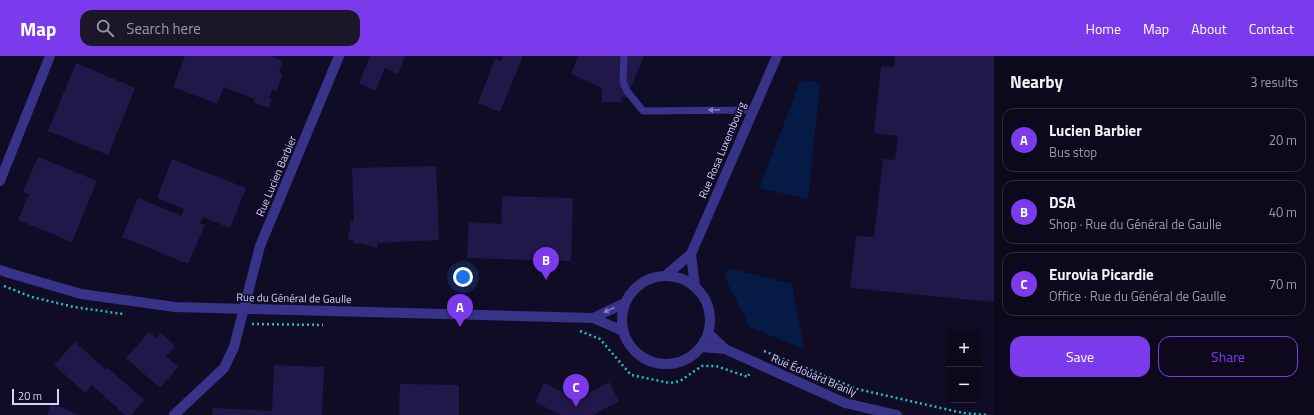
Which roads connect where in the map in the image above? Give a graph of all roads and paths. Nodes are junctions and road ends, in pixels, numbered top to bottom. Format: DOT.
graph roads {
  1 [pos="50,56"];
  2 [pos="339,56"];
  3 [pos="624,56"];
  4 [pos="777,56"];
  5 [pos="753,110"];
  6 [pos="0,181"];
  7 [pos="691,254"];
  8 [pos="0,270"];
  9 [pos="665,276"];
  10 [pos="0,285"];
  11 [pos="695,287"];
  12 [pos="625,303"];
  13 [pos="244,308"];
  14 [pos="128,315"];
  15 [pos="593,318"];
  16 [pos="240,323"];
  17 [pos="327,325"];
  18 [pos="578,330"];
  19 [pos="623,331"];
  20 [pos="708,333"];
  21 [pos="701,347"];
  22 [pos="725,349"];
  23 [pos="754,362"];
  24 [pos="174,415"];
  25 [pos="897,415"];
  26 [pos="986,415"];
  1 -- 6 [label="street"];
  2 -- 13 [label="street, Rue Lucien Barbier"];
  5 -- 3 [label="lane, one-way"];
  4 -- 5 [label="street, Rue Rosa Luxembourg"];
  5 -- 7 [label="street, Rue Rosa Luxembourg"];
  7 -- 9 [label="street, Rue Rosa Luxembourg"];
  7 -- 11 [label="street"];
  8 -- 13 [label="street, Rue du Général de Gaulle"];
  9 -- 11 [label="street"];
  9 -- 12 [label="street"];
  10 -- 14 [label="path"];
  11 -- 20 [label="street"];
  12 -- 15 [label="street, Rue du Général de Gaulle, one-way"];
  12 -- 19 [label="street"];
  13 -- 15 [label="street, Rue du Général de Gaulle"];
  13 -- 16 [label="street, Rue Lucien Barbier"];
  15 -- 19 [label="street, Rue du Général de Gaulle"];
  16 -- 17 [label="path"];
  16 -- 24 [label="street, Rue Lucien Barbier"];
  18 -- 23 [label="path"];
  19 -- 21 [label="street"];
  20 -- 21 [label="street"];
  20 -- 22 [label="street, Rue Édouard Branly"];
  21 -- 22 [label="street, Rue Édouard Branly"];
  22 -- 23 [label="street, Rue Édouard Branly"];
  23 -- 25 [label="street, Rue Édouard Branly"];
  23 -- 26 [label="path"];
}
